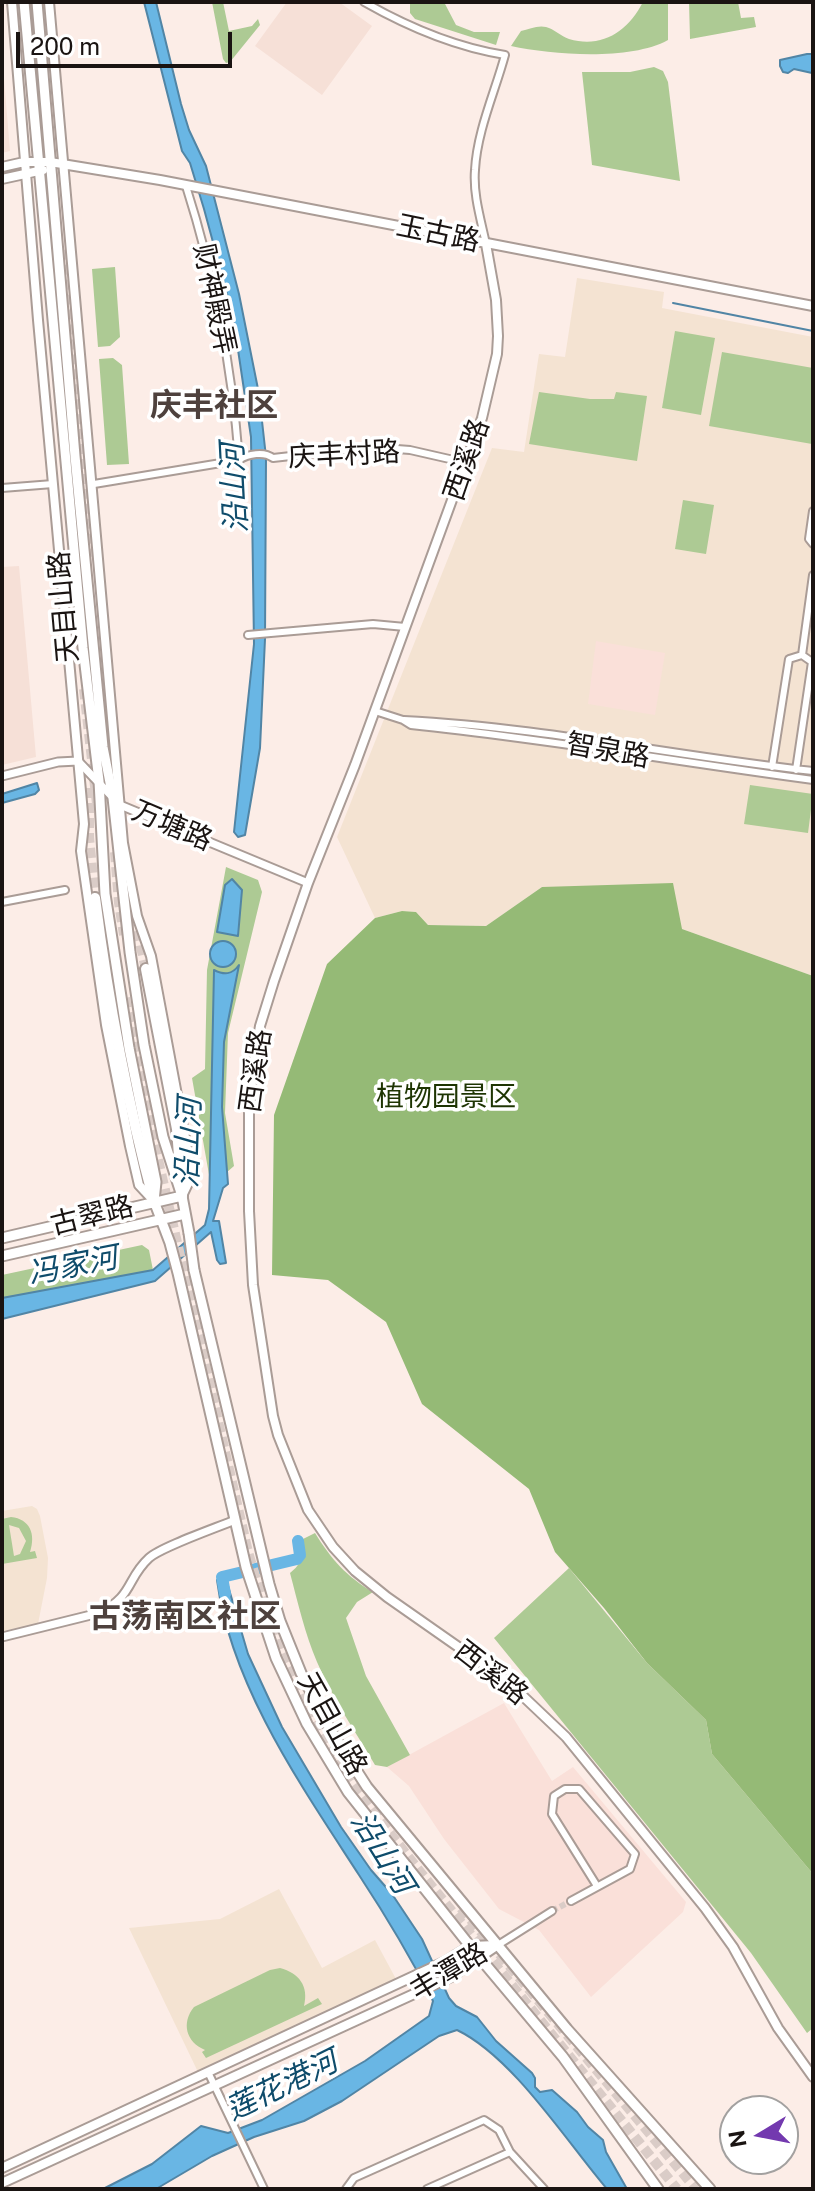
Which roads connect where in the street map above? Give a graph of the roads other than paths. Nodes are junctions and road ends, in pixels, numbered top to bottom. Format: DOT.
graph roads {
  1 [pos="12,2"];
  2 [pos="24,2"];
  3 [pos="37,2"];
  4 [pos="49,2"];
  5 [pos="364,2"];
  6 [pos="24,162"];
  7 [pos="50,165"];
  8 [pos="63,165"];
  9 [pos="38,166"];
  10 [pos="2,167"];
  11 [pos="25,174"];
  12 [pos="2,179"];
  13 [pos="189,187"];
  14 [pos="486,244"];
  15 [pos="813,306"];
  16 [pos="239,460"];
  17 [pos="467,463"];
  18 [pos="53,484"];
  19 [pos="94,484"];
  20 [pos="2,488"];
  21 [pos="813,511"];
  22 [pos="813,544"];
  23 [pos="813,575"];
  24 [pos="405,627"];
  25 [pos="249,635"];
  26 [pos="803,646"];
  27 [pos="813,648"];
  28 [pos="802,655"];
  29 [pos="375,711"];
  30 [pos="403,720"];
  31 [pos="78,761"];
  32 [pos="772,766"];
  33 [pos="813,771"];
  34 [pos="770,774"];
  35 [pos="795,774"];
  36 [pos="2,776"];
  37 [pos="813,780"];
  38 [pos="99,781"];
  39 [pos="117,801"];
  40 [pos="308,883"];
  41 [pos="65,890"];
  42 [pos="95,898"];
  43 [pos="2,902"];
  44 [pos="146,969"];
  45 [pos="182,1196"];
  46 [pos="154,1201"];
  47 [pos="185,1214"];
  48 [pos="161,1218"];
  49 [pos="2,1238"];
  50 [pos="2,1256"];
  51 [pos="235,1520"];
  52 [pos="2,1637"];
  53 [pos="597,1886"];
  54 [pos="571,1901"];
  55 [pos="552,1911"];
  56 [pos="498,1945"];
  57 [pos="470,1946"];
  58 [pos="480,1958"];
  59 [pos="208,2072"];
  60 [pos="813,2077"];
  61 [pos="215,2086"];
  62 [pos="510,2152"];
  63 [pos="2,2168"];
  64 [pos="2,2183"];
  65 [pos="264,2189"];
  66 [pos="346,2189"];
  67 [pos="427,2189"];
  68 [pos="544,2189"];
  69 [pos="658,2189"];
  70 [pos="710,2189"];
  1 -- 6 [label="main road, 天目山路"];
  2 -- 9 [label="main road, 天目山路"];
  3 -- 7 [label="main road, 天目山路"];
  4 -- 8 [label="main road, 天目山路"];
  5 -- 14 [label="street, 西溪路"];
  6 -- 9 [label="main road"];
  6 -- 10 [label="main road"];
  6 -- 11 [label="main road, 天目山路"];
  7 -- 8 [label="main road"];
  7 -- 9 [label="main road"];
  7 -- 39 [label="main road, 天目山路"];
  8 -- 13 [label="main road, 玉古路"];
  8 -- 19 [label="main road, 天目山路"];
  9 -- 11 [label="main road"];
  9 -- 38 [label="main road, 天目山路"];
  11 -- 12 [label="main road"];
  11 -- 18 [label="main road, 天目山路"];
  13 -- 14 [label="main road, 玉古路"];
  13 -- 16 [label="street, 财神殿弄"];
  14 -- 15 [label="main road, 玉古路"];
  14 -- 17 [label="main road, 西溪路"];
  16 -- 17 [label="street, 庆丰村路"];
  16 -- 19 [label="street"];
  17 -- 24 [label="main road, 西溪路"];
  18 -- 20 [label="street"];
  18 -- 31 [label="main road, 天目山路"];
  19 -- 39 [label="main road, 天目山路"];
  21 -- 22 [label="street"];
  23 -- 26 [label="street"];
  24 -- 25 [label="street"];
  24 -- 29 [label="main road, 西溪路"];
  26 -- 27 [label="street"];
  26 -- 28 [label="street"];
  28 -- 32 [label="street"];
  28 -- 35 [label="street"];
  29 -- 30 [label="street, 智泉路"];
  29 -- 40 [label="main road, 西溪路"];
  30 -- 32 [label="street, 智泉路"];
  30 -- 34 [label="street, 智泉路"];
  31 -- 36 [label="street"];
  31 -- 38 [label="street, 万塘路"];
  31 -- 46 [label="main road, 天目山路"];
  32 -- 34 [label="street"];
  32 -- 35 [label="street, 智泉路"];
  33 -- 35 [label="street, 智泉路"];
  34 -- 35 [label="street, 智泉路"];
  35 -- 37 [label="street, 智泉路"];
  38 -- 39 [label="street, 万塘路"];
  38 -- 46 [label="main road, 天目山路"];
  39 -- 40 [label="street, 万塘路"];
  39 -- 45 [label="main road, 天目山路"];
  39 -- 45 [label="main road, 天目山路"];
  40 -- 60 [label="main road, 西溪路"];
  41 -- 43 [label="street"];
  42 -- 46 [label="highway"];
  44 -- 45 [label="highway"];
  45 -- 46 [label="main road, 古翠路"];
  45 -- 47 [label="main road, 天目山路"];
  46 -- 48 [label="main road, 天目山路"];
  46 -- 49 [label="main road, 古翠路"];
  47 -- 48 [label="main road, 古翠路"];
  47 -- 56 [label="main road, 天目山路, bridge"];
  48 -- 50 [label="main road, 古翠路"];
  48 -- 51 [label="main road, 天目山路"];
  51 -- 52 [label="street"];
  51 -- 57 [label="main road, 天目山路"];
  53 -- 53 [label="street"];
  53 -- 54 [label="street"];
  55 -- 56 [label="street"];
  56 -- 57 [label="main road, 丰潭路"];
  56 -- 58 [label="main road, 丰潭路"];
  56 -- 70 [label="main road, 天目山路"];
  57 -- 58 [label="main road, 天目山路"];
  57 -- 59 [label="main road, 丰潭路"];
  58 -- 61 [label="main road, 丰潭路"];
  58 -- 69 [label="main road, 天目山路"];
  59 -- 61 [label="street"];
  59 -- 63 [label="main road, 丰潭路"];
  61 -- 64 [label="main road, 丰潭路"];
  61 -- 65 [label="street"];
  62 -- 66 [label="street"];
  62 -- 67 [label="street"];
  62 -- 68 [label="street"];
}
